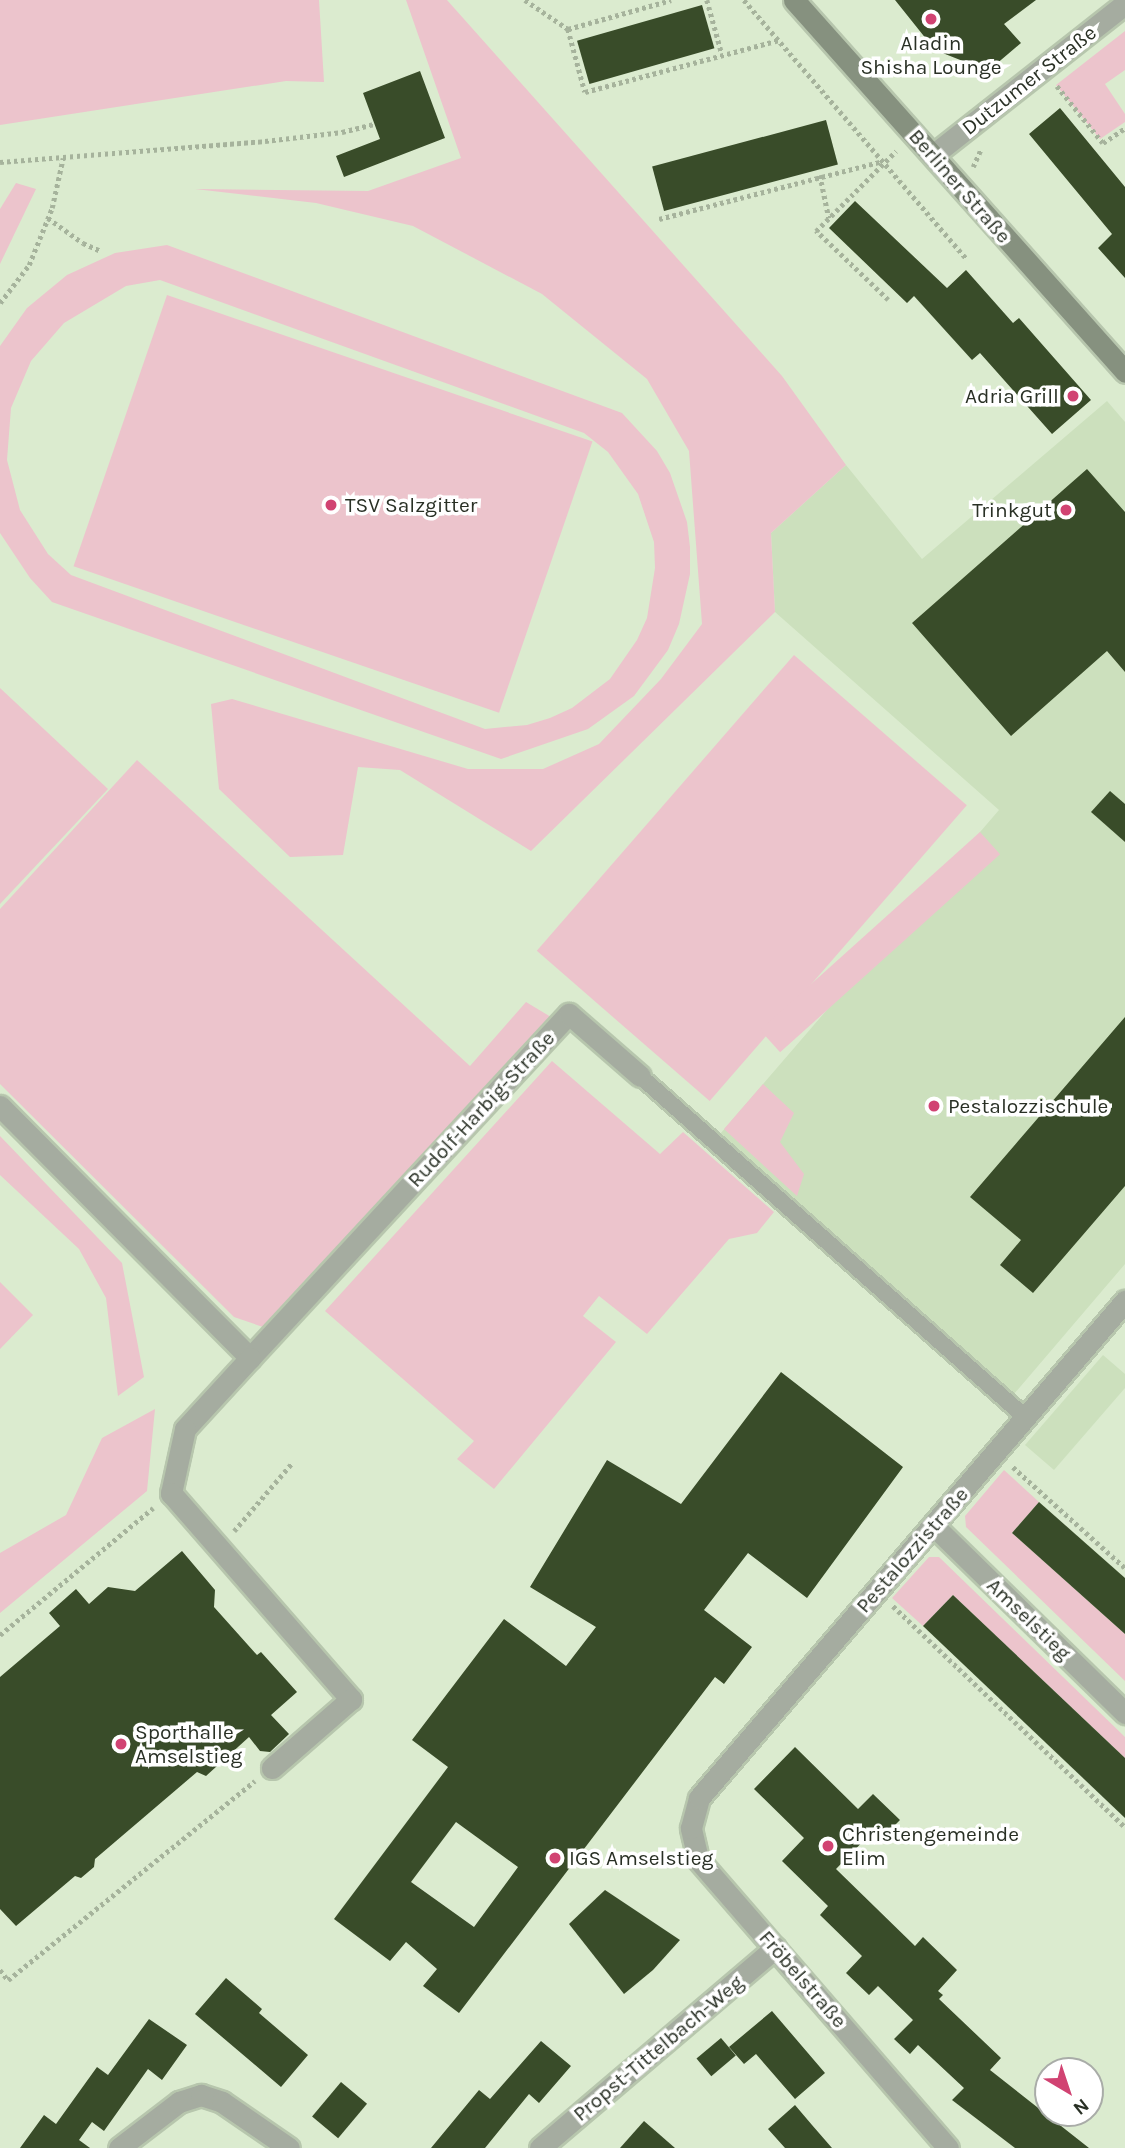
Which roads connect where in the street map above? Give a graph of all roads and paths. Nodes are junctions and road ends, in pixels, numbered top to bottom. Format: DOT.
graph roads {
  1 [pos="525,0"];
  2 [pos="671,0"];
  3 [pos="707,0"];
  4 [pos="744,0"];
  5 [pos="794,0"];
  6 [pos="1125,4"];
  7 [pos="568,29"];
  8 [pos="779,40"];
  9 [pos="722,54"];
  10 [pos="1056,85"];
  11 [pos="374,124"];
  12 [pos="1125,128"];
  13 [pos="933,155"];
  14 [pos="63,158"];
  15 [pos="884,161"];
  16 [pos="0,162"];
  17 [pos="820,175"];
  18 [pos="48,218"];
  19 [pos="829,218"];
  20 [pos="659,219"];
  21 [pos="101,251"];
  22 [pos="967,259"];
  23 [pos="888,300"];
  24 [pos="0,303"];
  25 [pos="1125,372"];
  26 [pos="640,1076"];
  27 [pos="0,1107"];
  28 [pos="1125,1301"];
  29 [pos="250,1359"];
  30 [pos="1026,1417"];
  31 [pos="292,1463"];
  32 [pos="1004,1470"];
  33 [pos="171,1493"];
  34 [pos="933,1525"];
  35 [pos="219,1548"];
  36 [pos="1125,1568"];
  37 [pos="889,1602"];
  38 [pos="0,1635"];
  39 [pos="1125,1713"];
  40 [pos="272,1768"];
  41 [pos="699,1798"];
  42 [pos="1125,1827"];
  43 [pos="775,1948"];
  44 [pos="0,1970"];
  45 [pos="119,2148"];
  46 [pos="289,2148"];
  47 [pos="540,2148"];
  48 [pos="948,2148"];
  1 -- 7 [label="path"];
  2 -- 7 [label="path"];
  3 -- 9 [label="path"];
  4 -- 8 [label="path"];
  5 -- 13 [label="street, Berliner Straße"];
  6 -- 13 [label="street, Dutzumer Straße"];
  7 -- 9 [label="path"];
  8 -- 9 [label="path"];
  8 -- 15 [label="path"];
  10 -- 12 [label="path"];
  11 -- 14 [label="path"];
  13 -- 25 [label="street, Berliner Straße"];
  14 -- 16 [label="path"];
  14 -- 18 [label="path"];
  15 -- 17 [label="path"];
  15 -- 19 [label="path"];
  15 -- 22 [label="path"];
  17 -- 19 [label="path"];
  17 -- 20 [label="path"];
  18 -- 21 [label="path"];
  18 -- 24 [label="path"];
  19 -- 23 [label="path"];
  26 -- 29 [label="street, Rudolf-Harbig-Straße"];
  26 -- 30 [label="lane, Rudolf-Harbig-Straße"];
  27 -- 29 [label="street"];
  28 -- 30 [label="street, Pestalozzistraße"];
  29 -- 33 [label="street"];
  30 -- 34 [label="street, Pestalozzistraße"];
  31 -- 35 [label="path"];
  32 -- 36 [label="path"];
  33 -- 35 [label="street"];
  33 -- 38 [label="path"];
  34 -- 39 [label="street, Amselstieg"];
  34 -- 41 [label="street, Pestalozzistraße"];
  35 -- 40 [label="street"];
  37 -- 42 [label="path"];
  40 -- 44 [label="path"];
  41 -- 43 [label="street, Fröbelstraße"];
  43 -- 47 [label="street, Propst-Tittelbach-Weg"];
  43 -- 48 [label="street, Fröbelstraße"];
  45 -- 46 [label="street"];
}
